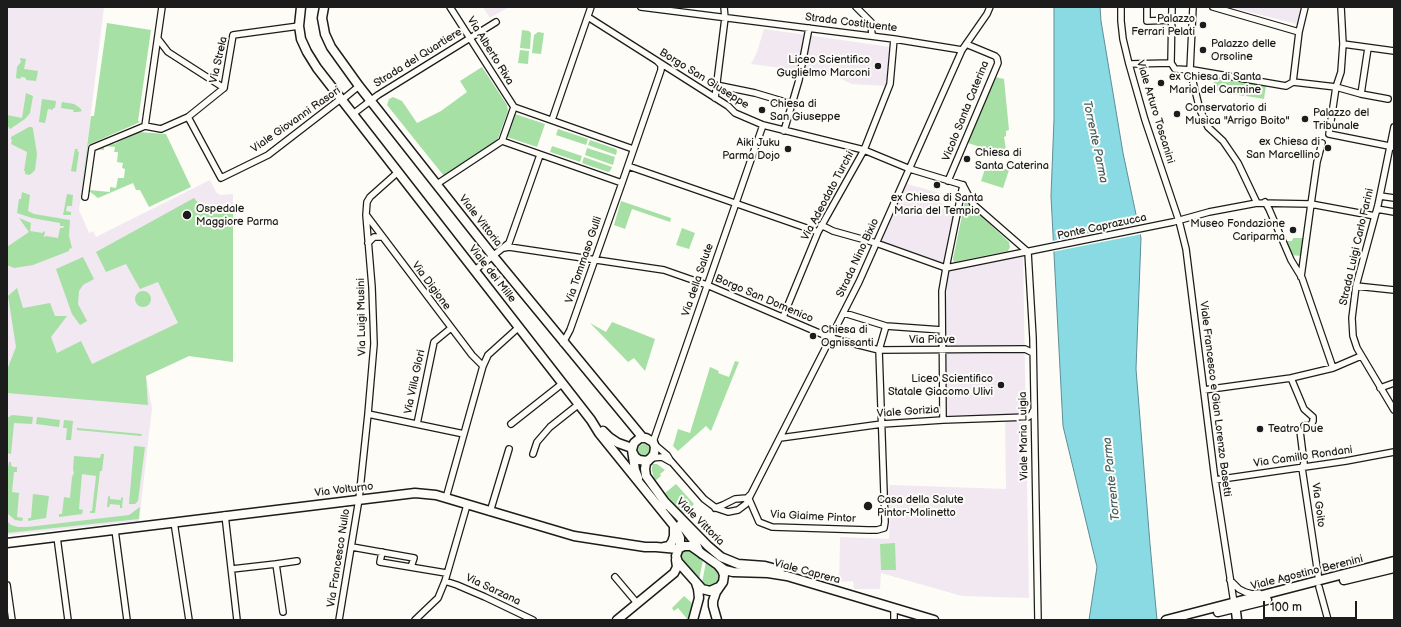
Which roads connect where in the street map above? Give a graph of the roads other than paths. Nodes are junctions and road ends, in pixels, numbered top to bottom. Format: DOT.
graph roads {
  1 [pos="162,7"];
  2 [pos="301,7"];
  3 [pos="324,7"];
  4 [pos="450,7"];
  5 [pos="591,7"];
  6 [pos="641,7"];
  7 [pos="724,7"];
  8 [pos="856,7"];
  9 [pos="990,7"];
  10 [pos="1121,7"];
  11 [pos="1147,7"];
  12 [pos="1172,7"];
  13 [pos="1193,7"];
  14 [pos="1213,7"];
  15 [pos="1305,7"];
  16 [pos="1341,7"];
  17 [pos="588,17"];
  18 [pos="725,18"];
  19 [pos="1173,20"];
  20 [pos="496,22"];
  21 [pos="299,26"];
  22 [pos="808,28"];
  23 [pos="1299,32"];
  24 [pos="872,36"];
  25 [pos="470,38"];
  26 [pos="158,39"];
  27 [pos="894,39"];
  28 [pos="966,44"];
  29 [pos="1343,44"];
  30 [pos="1368,48"];
  31 [pos="962,50"];
  32 [pos="1394,51"];
  33 [pos="658,62"];
  34 [pos="1171,63"];
  35 [pos="1130,64"];
  36 [pos="1190,70"];
  37 [pos="1293,82"];
  38 [pos="716,85"];
  39 [pos="359,86"];
  40 [pos="1336,87"];
  41 [pos="224,88"];
  42 [pos="1361,94"];
  43 [pos="715,98"];
  44 [pos="1388,99"];
  45 [pos="342,100"];
  46 [pos="371,101"];
  47 [pos="792,104"];
  48 [pos="514,107"];
  49 [pos="353,114"];
  50 [pos="188,117"];
  51 [pos="552,120"];
  52 [pos="763,125"];
  53 [pos="145,126"];
  54 [pos="1394,127"];
  55 [pos="784,131"];
  56 [pos="502,141"];
  57 [pos="1322,143"];
  58 [pos="1392,146"];
  59 [pos="634,149"];
  60 [pos="864,150"];
  61 [pos="540,155"];
  62 [pos="628,166"];
  63 [pos="910,169"];
  64 [pos="398,172"];
  65 [pos="948,181"];
  66 [pos="622,183"];
  67 [pos="437,184"];
  68 [pos="963,185"];
  69 [pos="1380,196"];
  70 [pos="85,197"];
  71 [pos="1394,198"];
  72 [pos="1265,202"];
  73 [pos="735,203"];
  74 [pos="1257,203"];
  75 [pos="1311,204"];
  76 [pos="1377,209"];
  77 [pos="1394,212"];
  78 [pos="366,215"];
  79 [pos="1375,216"];
  80 [pos="1179,221"];
  81 [pos="821,225"];
  82 [pos="818,232"];
  83 [pos="382,237"];
  84 [pos="368,243"];
  85 [pos="876,243"];
  86 [pos="504,248"];
  87 [pos="1028,252"];
  88 [pos="493,256"];
  89 [pos="595,260"];
  90 [pos="946,268"];
  91 [pos="475,270"];
  92 [pos="1302,278"];
  93 [pos="707,285"];
  94 [pos="1356,286"];
  95 [pos="1394,290"];
  96 [pos="844,313"];
  97 [pos="783,317"];
  98 [pos="886,326"];
  99 [pos="519,327"];
  100 [pos="451,328"];
  101 [pos="942,330"];
  102 [pos="831,338"];
  103 [pos="563,342"];
  104 [pos="879,350"];
  105 [pos="942,350"];
  106 [pos="1033,354"];
  107 [pos="1361,356"];
  108 [pos="483,366"];
  109 [pos="1332,368"];
  110 [pos="1291,378"];
  111 [pos="563,383"];
  112 [pos="1394,383"];
  113 [pos="1380,388"];
  114 [pos="1204,390"];
  115 [pos="579,404"];
  116 [pos="1033,410"];
  117 [pos="1394,410"];
  118 [pos="368,414"];
  119 [pos="591,420"];
  120 [pos="943,420"];
  121 [pos="417,424"];
  122 [pos="511,424"];
  123 [pos="882,424"];
  124 [pos="464,434"];
  125 [pos="643,438"];
  126 [pos="780,438"];
  127 [pos="653,443"];
  128 [pos="509,449"];
  129 [pos="632,450"];
  130 [pos="1394,452"];
  131 [pos="533,454"];
  132 [pos="650,459"];
  133 [pos="671,462"];
  134 [pos="1302,468"];
  135 [pos="1215,480"];
  136 [pos="640,482"];
  137 [pos="753,492"];
  138 [pos="446,498"];
  139 [pos="359,499"];
  140 [pos="749,499"];
  141 [pos="664,501"];
  142 [pos="467,505"];
  143 [pos="715,508"];
  144 [pos="734,511"];
  145 [pos="490,512"];
  146 [pos="225,516"];
  147 [pos="174,522"];
  148 [pos="674,525"];
  149 [pos="115,530"];
  150 [pos="57,537"];
  151 [pos="7,543"];
  152 [pos="352,547"];
  153 [pos="662,548"];
  154 [pos="678,549"];
  155 [pos="382,552"];
  156 [pos="702,554"];
  157 [pos="676,559"];
  158 [pos="297,561"];
  159 [pos="719,561"];
  160 [pos="1394,562"];
  161 [pos="276,564"];
  162 [pos="411,567"];
  163 [pos="1394,568"];
  164 [pos="232,569"];
  165 [pos="446,573"];
  166 [pos="615,576"];
  167 [pos="1230,579"];
  168 [pos="445,581"];
  169 [pos="695,583"];
  170 [pos="1319,584"];
  171 [pos="7,585"];
  172 [pos="1301,586"];
  173 [pos="719,587"];
  174 [pos="845,593"];
  175 [pos="637,603"];
  176 [pos="1235,605"];
  177 [pos="1226,607"];
  178 [pos="894,608"];
  179 [pos="283,612"];
  180 [pos="12,620"];
  181 [pos="68,620"];
  182 [pos="127,620"];
  183 [pos="189,620"];
  184 [pos="237,620"];
  185 [pos="339,620"];
  186 [pos="415,620"];
  187 [pos="533,620"];
  188 [pos="616,620"];
  189 [pos="693,620"];
  190 [pos="717,620"];
  191 [pos="894,620"];
  192 [pos="934,620"];
  193 [pos="1038,620"];
  194 [pos="1166,620"];
  195 [pos="1189,620"];
  196 [pos="1237,620"];
  197 [pos="1328,620"];
  1 -- 26 [label="street"];
  2 -- 21 [label="main road, Viale dei Mille"];
  3 -- 39 [label="main road, Viale Vittoria"];
  4 -- 25 [label="street, Via Alberto Riva"];
  5 -- 17 [label="street"];
  6 -- 18 [label="street, Strada Costituente"];
  7 -- 18 [label="street"];
  8 -- 24 [label="street"];
  9 -- 28 [label="street, Strada Nino Bixio"];
  10 -- 35 [label="street, Viale Arturo Toscanini"];
  11 -- 19 [label="street"];
  12 -- 19 [label="street"];
  13 -- 36 [label="street"];
  14 -- 23 [label="street"];
  15 -- 23 [label="street"];
  16 -- 29 [label="street"];
  17 -- 33 [label="street, Borgo San Giuseppe"];
  17 -- 51 [label="street"];
  18 -- 22 [label="street, Strada Costituente"];
  18 -- 38 [label="street"];
  19 -- 34 [label="street"];
  20 -- 25 [label="street, Strada del Quartiere"];
  21 -- 41 [label="street, Via Strela"];
  21 -- 45 [label="main road, Viale dei Mille"];
  22 -- 24 [label="street, Strada Costituente"];
  22 -- 47 [label="street"];
  23 -- 37 [label="street"];
  24 -- 27 [label="street, Strada Costituente"];
  25 -- 46 [label="street, Strada del Quartiere"];
  25 -- 48 [label="street, Via Alberto Riva"];
  26 -- 41 [label="street"];
  26 -- 53 [label="street"];
  27 -- 31 [label="street, Strada Costituente"];
  27 -- 60 [label="street, Via Adeodato Turchi"];
  28 -- 31 [label="street, Strada Nino Bixio"];
  28 -- 65 [label="street, Vicolo Santa Caterina"];
  29 -- 30 [label="street"];
  29 -- 40 [label="street"];
  30 -- 32 [label="street"];
  30 -- 42 [label="street"];
  31 -- 63 [label="street, Strada Nino Bixio"];
  33 -- 43 [label="street, Borgo San Giuseppe"];
  33 -- 59 [label="street"];
  34 -- 35 [label="street"];
  34 -- 36 [label="street"];
  35 -- 80 [label="street, Viale Arturo Toscanini"];
  36 -- 37 [label="street"];
  36 -- 74 [label="street"];
  37 -- 40 [label="street"];
  38 -- 43 [label="street"];
  38 -- 47 [label="street"];
  39 -- 45 [label="street, Viale Giovanni Rasori"];
  39 -- 46 [label="main road, Viale Vittoria"];
  40 -- 42 [label="street"];
  40 -- 58 [label="street"];
  41 -- 50 [label="street, Via Strela"];
  42 -- 44 [label="street"];
  43 -- 52 [label="street, Borgo San Giuseppe"];
  45 -- 49 [label="main road, Viale dei Mille"];
  45 -- 50 [label="street, Viale Giovanni Rasori"];
  46 -- 49 [label="street, Strada del Quartiere"];
  46 -- 67 [label="main road, Viale Vittoria"];
  47 -- 55 [label="street"];
  48 -- 51 [label="street"];
  48 -- 56 [label="street"];
  49 -- 64 [label="main road, Viale dei Mille"];
  50 -- 53 [label="street, Via Strela"];
  51 -- 59 [label="street"];
  52 -- 55 [label="street, Borgo San Giuseppe"];
  52 -- 73 [label="street, Via della Salute"];
  53 -- 70 [label="street"];
  54 -- 58 [label="street, Strada Luigi Carlo Farini"];
  55 -- 60 [label="street, Borgo San Giuseppe"];
  56 -- 61 [label="street"];
  56 -- 67 [label="street"];
  57 -- 75 [label="street"];
  58 -- 69 [label="street, Strada Luigi Carlo Farini"];
  59 -- 62 [label="street, Via Tommaso Gulli"];
  60 -- 63 [label="street, Borgo San Giuseppe"];
  60 -- 81 [label="street, Via Adeodato Turchi"];
  61 -- 66 [label="street"];
  61 -- 86 [label="street"];
  62 -- 66 [label="street, Via Tommaso Gulli"];
  62 -- 73 [label="street"];
  63 -- 65 [label="street, Borgo San Giuseppe"];
  63 -- 85 [label="street, Strada Nino Bixio"];
  64 -- 78 [label="street, Via Luigi Musini"];
  64 -- 91 [label="main road, Viale dei Mille"];
  65 -- 68 [label="street, Borgo San Giuseppe"];
  66 -- 89 [label="street, Via Tommaso Gulli"];
  67 -- 88 [label="main road, Viale Vittoria"];
  68 -- 87 [label="street"];
  68 -- 90 [label="street"];
  69 -- 71 [label="street"];
  69 -- 76 [label="street, Strada Luigi Carlo Farini"];
  72 -- 74 [label="street, Ponte Caprazucca"];
  72 -- 75 [label="street, Ponte Caprazucca"];
  72 -- 92 [label="street"];
  73 -- 82 [label="street"];
  73 -- 93 [label="street, Via della Salute"];
  74 -- 80 [label="street, Ponte Caprazucca"];
  75 -- 79 [label="street, Ponte Caprazucca"];
  75 -- 92 [label="street"];
  76 -- 77 [label="street"];
  76 -- 79 [label="street, Strada Luigi Carlo Farini"];
  78 -- 83 [label="street, Via Digione"];
  78 -- 84 [label="street, Via Luigi Musini"];
  79 -- 94 [label="street, Strada Luigi Carlo Farini"];
  80 -- 87 [label="street, Ponte Caprazucca"];
  80 -- 114 [label="street, Viale Francesco e Gian Lorenzo Basetti"];
  81 -- 82 [label="street, Via Adeodato Turchi"];
  81 -- 85 [label="street"];
  82 -- 97 [label="street, Via Adeodato Turchi"];
  83 -- 84 [label="street"];
  83 -- 100 [label="street, Via Digione"];
  84 -- 118 [label="street, Via Luigi Musini"];
  85 -- 90 [label="street"];
  85 -- 96 [label="street, Strada Nino Bixio"];
  86 -- 88 [label="street"];
  86 -- 89 [label="street, Borgo San Domenico"];
  87 -- 90 [label="street, Ponte Caprazucca"];
  87 -- 106 [label="street, Viale Maria Luigia"];
  88 -- 91 [label="street"];
  88 -- 103 [label="main road, Viale Vittoria"];
  89 -- 93 [label="street, Borgo San Domenico"];
  89 -- 103 [label="street, Via Tommaso Gulli"];
  90 -- 101 [label="street"];
  91 -- 99 [label="main road, Viale dei Mille"];
  92 -- 109 [label="street"];
  93 -- 97 [label="street, Borgo San Domenico"];
  93 -- 127 [label="street, Via della Salute"];
  94 -- 95 [label="street"];
  94 -- 107 [label="street, Strada Luigi Carlo Farini"];
  96 -- 98 [label="street"];
  96 -- 102 [label="street, Strada Nino Bixio"];
  97 -- 102 [label="street, Borgo San Domenico"];
  98 -- 101 [label="street"];
  98 -- 104 [label="street"];
  99 -- 108 [label="street"];
  99 -- 111 [label="main road, Viale dei Mille"];
  100 -- 108 [label="street, Via Digione"];
  100 -- 121 [label="street, Via Villa Glori"];
  101 -- 105 [label="street"];
  102 -- 104 [label="street, Via Piave"];
  102 -- 126 [label="street, Strada Nino Bixio"];
  103 -- 125 [label="main road, Viale Vittoria"];
  104 -- 105 [label="street, Via Piave"];
  104 -- 123 [label="street"];
  105 -- 106 [label="street, Via Piave"];
  105 -- 120 [label="street"];
  106 -- 116 [label="street, Viale Maria Luigia"];
  107 -- 109 [label="street"];
  107 -- 113 [label="street, Strada Luigi Carlo Farini"];
  108 -- 124 [label="street"];
  109 -- 110 [label="street"];
  110 -- 114 [label="street"];
  110 -- 134 [label="street, Via Goito"];
  111 -- 115 [label="main road, Viale dei Mille"];
  111 -- 122 [label="street"];
  112 -- 113 [label="street"];
  113 -- 117 [label="street, Strada Luigi Carlo Farini"];
  114 -- 135 [label="street, Viale Francesco e Gian Lorenzo Basetti"];
  115 -- 119 [label="main road, Viale dei Mille"];
  115 -- 131 [label="street"];
  116 -- 120 [label="street, Viale Gorizia"];
  116 -- 193 [label="street, Viale Maria Luigia"];
  118 -- 121 [label="street"];
  118 -- 139 [label="street, Via Luigi Musini"];
  119 -- 129 [label="main road"];
  119 -- 136 [label="main road, Viale dei Mille"];
  120 -- 123 [label="street, Viale Gorizia"];
  121 -- 124 [label="street"];
  123 -- 126 [label="street, Viale Gorizia"];
  123 -- 140 [label="street, Via Giaime Pintor"];
  124 -- 138 [label="street"];
  125 -- 127 [label="main road"];
  125 -- 129 [label="main road"];
  126 -- 137 [label="street, Strada Nino Bixio"];
  127 -- 132 [label="main road"];
  127 -- 133 [label="street, Viale Vittoria"];
  128 -- 145 [label="street"];
  129 -- 132 [label="main road"];
  129 -- 136 [label="main road"];
  130 -- 134 [label="street, Via Camillo Rondani"];
  132 -- 133 [label="street"];
  132 -- 141 [label="main road, Viale Vittoria"];
  133 -- 143 [label="street, Viale Vittoria"];
  134 -- 135 [label="street, Via Camillo Rondani"];
  134 -- 170 [label="street, Via Goito"];
  135 -- 167 [label="street, Viale Francesco e Gian Lorenzo Basetti"];
  136 -- 148 [label="main road, Viale dei Mille"];
  137 -- 140 [label="street, Strada Nino Bixio"];
  137 -- 143 [label="street"];
  138 -- 139 [label="main road, Via Volturno"];
  138 -- 142 [label="main road, Via Volturno"];
  139 -- 146 [label="main road, Via Volturno"];
  139 -- 152 [label="street, Via Francesco Nullo"];
  140 -- 144 [label="street, Strada Nino Bixio"];
  141 -- 156 [label="main road, Viale Vittoria"];
  141 -- 159 [label="main road, Viale Vittoria"];
  142 -- 145 [label="main road, Via Volturno"];
  142 -- 165 [label="street"];
  143 -- 144 [label="street, Viale Vittoria"];
  145 -- 153 [label="main road, Via Volturno"];
  146 -- 147 [label="main road, Via Volturno"];
  146 -- 164 [label="street"];
  147 -- 149 [label="main road, Via Volturno"];
  147 -- 183 [label="street"];
  148 -- 153 [label="main road"];
  148 -- 154 [label="main road, Viale dei Mille"];
  149 -- 150 [label="main road, Via Volturno"];
  149 -- 182 [label="street"];
  150 -- 151 [label="main road, Via Volturno"];
  150 -- 181 [label="street"];
  152 -- 155 [label="street"];
  152 -- 185 [label="street, Via Francesco Nullo"];
  153 -- 154 [label="main road, Via Volturno"];
  154 -- 156 [label="main road, Via Volturno"];
  154 -- 157 [label="main road, Viale dei Mille"];
  155 -- 162 [label="street"];
  155 -- 162 [label="street"];
  156 -- 159 [label="main road"];
  157 -- 169 [label="main road"];
  157 -- 175 [label="main road, Viale dei Mille"];
  158 -- 161 [label="street"];
  159 -- 173 [label="main road"];
  159 -- 174 [label="main road, Viale Caprera"];
  159 -- 174 [label="main road, Viale Caprera"];
  160 -- 170 [label="main road, Viale Agostino Berenini"];
  161 -- 164 [label="street"];
  161 -- 179 [label="street"];
  162 -- 165 [label="street"];
  163 -- 170 [label="main road, Viale Agostino Berenini"];
  164 -- 184 [label="street"];
  165 -- 168 [label="street"];
  166 -- 175 [label="street"];
  167 -- 172 [label="street"];
  167 -- 176 [label="street, Viale Francesco e Gian Lorenzo Basetti"];
  168 -- 186 [label="street"];
  168 -- 187 [label="street, Via Sarzana"];
  169 -- 173 [label="main road"];
  169 -- 189 [label="main road"];
  170 -- 172 [label="main road, Viale Agostino Berenini"];
  170 -- 176 [label="main road, Viale Agostino Berenini"];
  170 -- 197 [label="street, Via Goito"];
  171 -- 180 [label="street"];
  172 -- 176 [label="main road, Viale Agostino Berenini"];
  173 -- 190 [label="main road"];
  174 -- 178 [label="main road, Viale Caprera"];
  175 -- 188 [label="main road, Viale dei Mille"];
  176 -- 177 [label="main road, Viale Agostino Berenini"];
  176 -- 196 [label="main road"];
  177 -- 194 [label="main road"];
  177 -- 195 [label="main road"];
  178 -- 191 [label="street"];
  178 -- 192 [label="main road, Viale Caprera"];
}
